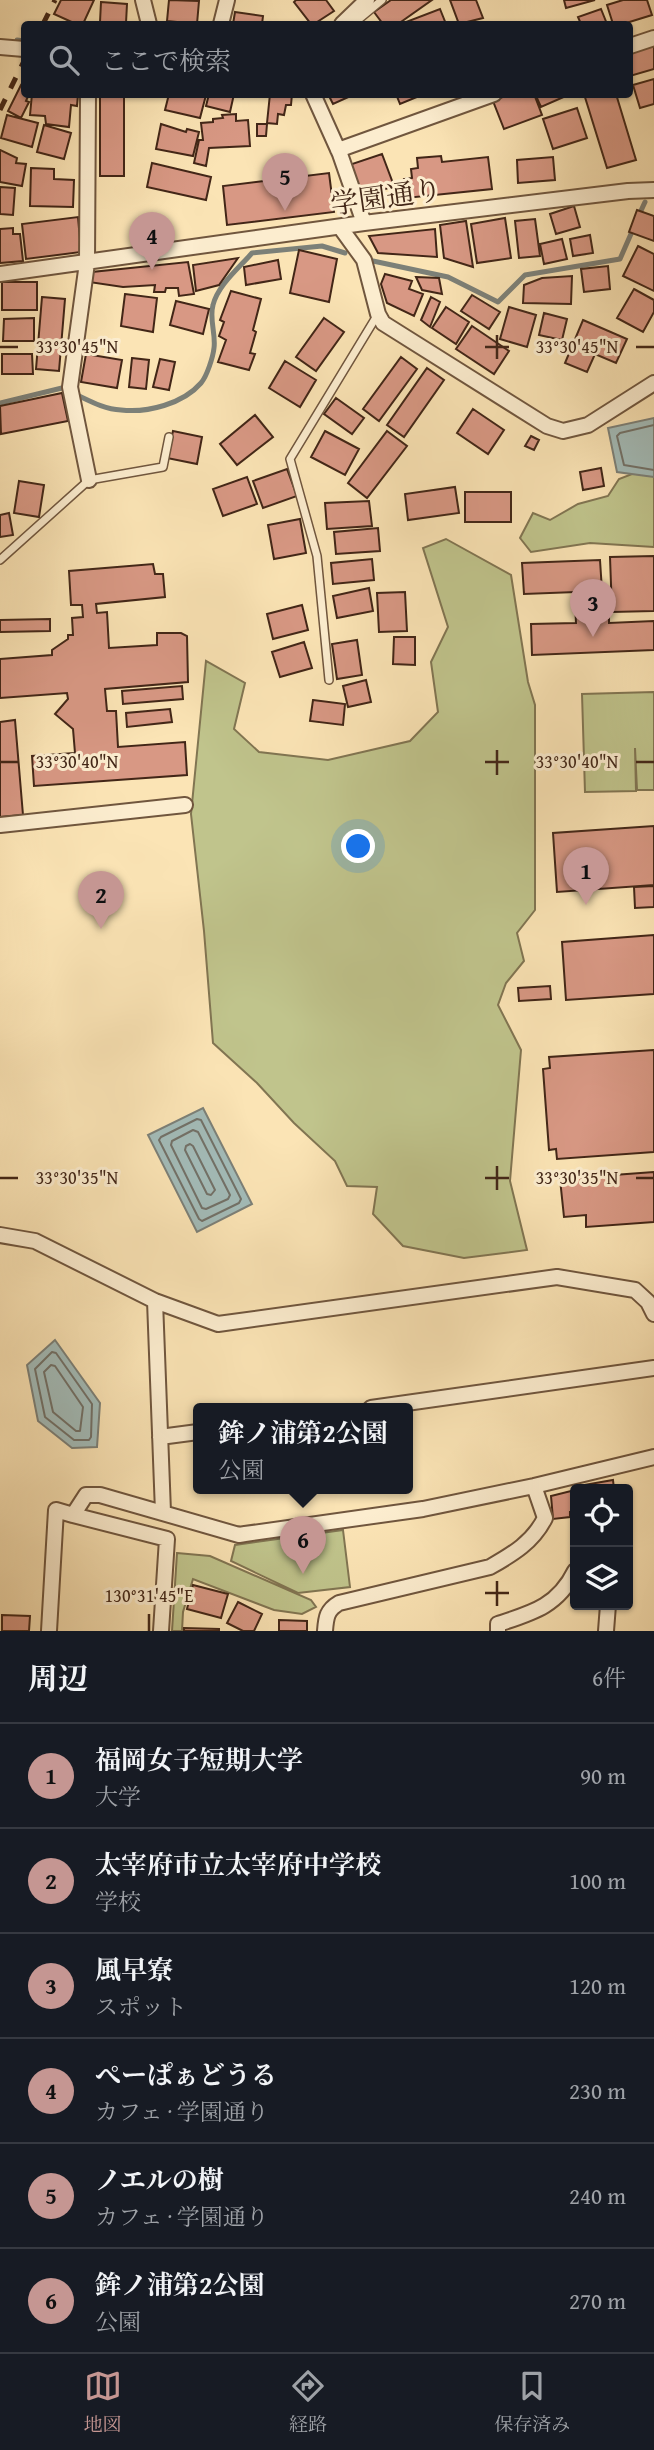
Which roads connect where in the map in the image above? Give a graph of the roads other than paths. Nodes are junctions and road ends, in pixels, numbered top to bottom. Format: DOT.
graph roads {
  1 [pos="143,0"];
  2 [pos="227,0"];
  3 [pos="367,0"];
  4 [pos="382,0"];
  5 [pos="148,21"];
  6 [pos="222,21"];
  7 [pos="345,21"];
  8 [pos="357,21"];
  9 [pos="654,38"];
  10 [pos="633,45"];
  11 [pos="0,47"];
  12 [pos="21,49"];
  13 [pos="88,98"];
  14 [pos="315,98"];
  15 [pos="483,98"];
  16 [pos="338,150"];
  17 [pos="654,190"];
  18 [pos="364,223"];
  19 [pos="340,227"];
  20 [pos="87,263"];
  21 [pos="0,274"];
  22 [pos="378,314"];
  23 [pos="654,383"];
  24 [pos="169,437"];
  25 [pos="89,480"];
  26 [pos="0,560"];
  27 [pos="329,680"];
  28 [pos="185,806"];
  29 [pos="0,825"];
  30 [pos="0,1235"];
  31 [pos="155,1301"];
  32 [pos="654,1314"];
  33 [pos="654,1368"];
  34 [pos="406,1403"];
  35 [pos="193,1433"];
  36 [pos="160,1437"];
  37 [pos="654,1457"];
  38 [pos="534,1486"];
  39 [pos="163,1512"];
  40 [pos="73,1515"];
  41 [pos="570,1581"];
  42 [pos="608,1610"];
  43 [pos="49,1631"];
  44 [pos="161,1631"];
  45 [pos="325,1631"];
  46 [pos="498,1631"];
  47 [pos="606,1631"];
  1 -- 5 [label="street"];
  2 -- 6 [label="street"];
  3 -- 7 [label="street"];
  4 -- 8 [label="lane"];
  9 -- 10 [label="street"];
  11 -- 12 [label="street"];
  13 -- 20 [label="street"];
  14 -- 16 [label="street"];
  15 -- 16 [label="street"];
  16 -- 18 [label="street"];
  17 -- 18 [label="street, 学園通り"];
  18 -- 19 [label="street, 学園通り"];
  19 -- 20 [label="street, 学園通り"];
  19 -- 22 [label="street"];
  20 -- 21 [label="street, 学園通り"];
  20 -- 25 [label="street"];
  22 -- 23 [label="street"];
  22 -- 27 [label="lane"];
  24 -- 25 [label="lane"];
  25 -- 26 [label="lane"];
  28 -- 29 [label="street"];
  30 -- 31 [label="street"];
  31 -- 32 [label="street"];
  31 -- 36 [label="street"];
  33 -- 34 [label="street"];
  35 -- 36 [label="street"];
  36 -- 39 [label="street"];
  37 -- 38 [label="street"];
  38 -- 39 [label="street"];
  38 -- 45 [label="street"];
  39 -- 40 [label="street"];
  40 -- 43 [label="street"];
  40 -- 44 [label="street"];
  41 -- 46 [label="street"];
  42 -- 47 [label="street"];
}
